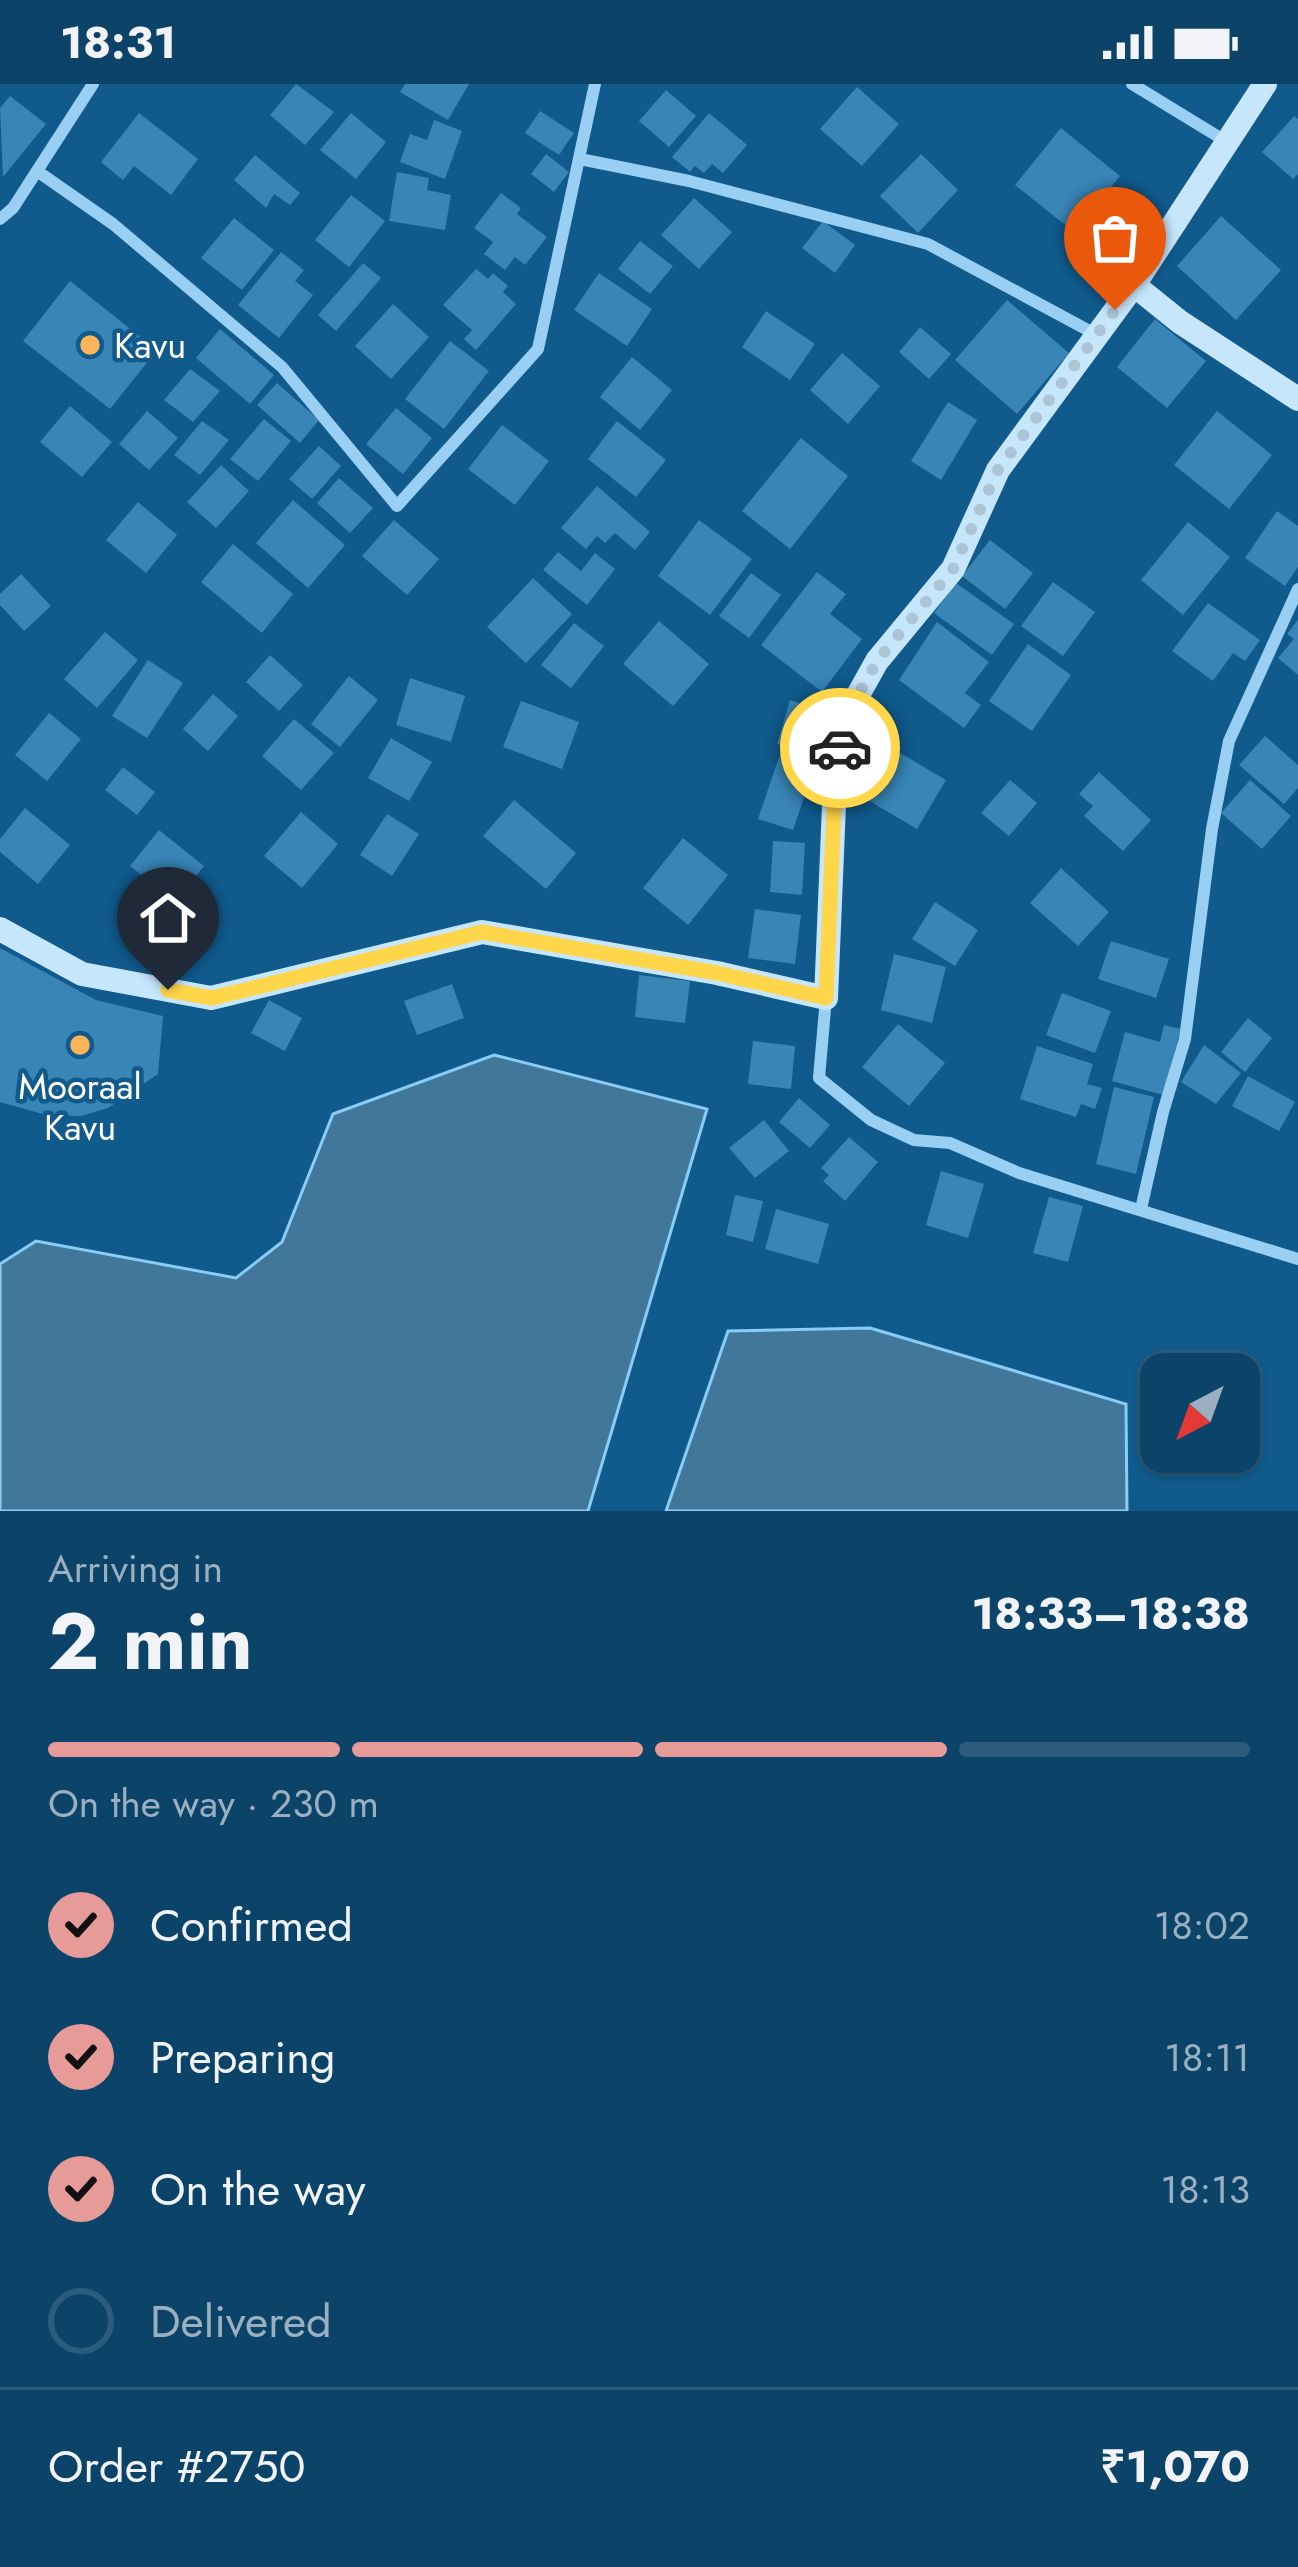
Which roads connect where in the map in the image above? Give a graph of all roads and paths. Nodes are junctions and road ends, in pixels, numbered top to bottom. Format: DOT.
graph roads {
  1 [pos="93,84"];
  2 [pos="596,84"];
  3 [pos="1132,84"];
  4 [pos="1265,84"];
  5 [pos="1227,142"];
  6 [pos="580,158"];
  7 [pos="37,170"];
  8 [pos="0,219"];
  9 [pos="1134,285"];
  10 [pos="1097,335"];
  11 [pos="1298,399"];
  12 [pos="1298,589"];
  13 [pos="0,929"];
  14 [pos="826,998"];
  15 [pos="1141,1209"];
  16 [pos="1298,1259"];
  1 -- 7 [label="street"];
  2 -- 6 [label="street"];
  3 -- 5 [label="street"];
  4 -- 5 [label="street"];
  5 -- 9 [label="street"];
  6 -- 7 [label="street"];
  6 -- 10 [label="street"];
  7 -- 8 [label="street"];
  9 -- 10 [label="street"];
  9 -- 11 [label="street"];
  10 -- 14 [label="street"];
  12 -- 15 [label="street"];
  13 -- 14 [label="street"];
  14 -- 15 [label="street"];
  15 -- 16 [label="street"];
}
